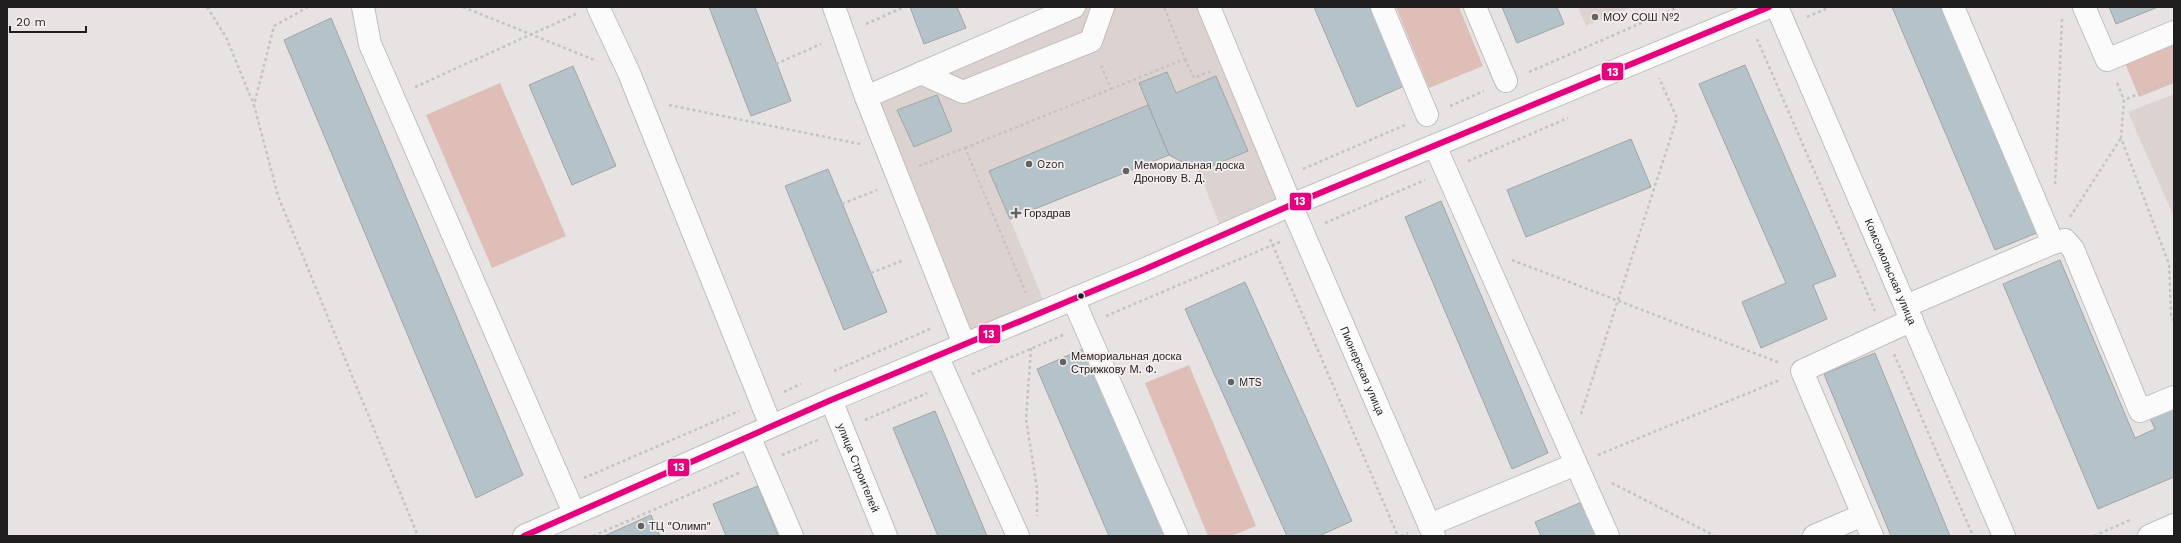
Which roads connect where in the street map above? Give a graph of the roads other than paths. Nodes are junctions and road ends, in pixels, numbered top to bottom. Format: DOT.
graph roads {
  1 [pos="363,7"];
  2 [pos="834,7"];
  3 [pos="1074,7"];
  4 [pos="1102,7"];
  5 [pos="1209,7"];
  6 [pos="1382,7"];
  7 [pos="1475,7"];
  8 [pos="1769,7"];
  9 [pos="1952,7"];
  10 [pos="2084,7"];
  11 [pos="588,10"];
  12 [pos="1782,16"];
  13 [pos="2174,32"];
  14 [pos="921,73"];
  15 [pos="1506,82"];
  16 [pos="866,97"];
  17 [pos="1427,115"];
  18 [pos="1435,146"];
  19 [pos="1291,205"];
  20 [pos="2053,242"];
  21 [pos="1073,299"];
  22 [pos="1909,313"];
  23 [pos="964,344"];
  24 [pos="937,356"];
  25 [pos="2174,397"];
  26 [pos="831,400"];
  27 [pos="771,426"];
  28 [pos="749,436"];
  29 [pos="1573,456"];
  30 [pos="574,513"];
  31 [pos="1863,515"];
  32 [pos="2174,525"];
  33 [pos="554,530"];
  34 [pos="1432,530"];
  35 [pos="524,536"];
  36 [pos="792,536"];
  37 [pos="886,536"];
  38 [pos="1018,536"];
  39 [pos="1177,536"];
  40 [pos="1608,536"];
  41 [pos="1814,536"];
  42 [pos="1872,536"];
  43 [pos="2004,536"];
  44 [pos="2149,536"];
  1 -- 30 [label="street"];
  2 -- 16 [label="street"];
  3 -- 14 [label="street"];
  4 -- 14 [label="street"];
  5 -- 19 [label="street, Пионерская улица"];
  6 -- 17 [label="street"];
  7 -- 15 [label="street"];
  8 -- 18 [label="street"];
  9 -- 20 [label="street"];
  10 -- 13 [label="street"];
  11 -- 27 [label="street"];
  12 -- 22 [label="street, Комсомольская улица"];
  14 -- 16 [label="street"];
  16 -- 23 [label="street"];
  18 -- 19 [label="street"];
  18 -- 29 [label="street"];
  19 -- 21 [label="street"];
  19 -- 34 [label="street, Пионерская улица"];
  20 -- 22 [label="street"];
  20 -- 25 [label="street"];
  21 -- 23 [label="street"];
  21 -- 39 [label="street"];
  22 -- 31 [label="street"];
  22 -- 43 [label="street, Комсомольская улица"];
  23 -- 24 [label="street"];
  24 -- 26 [label="street"];
  24 -- 38 [label="street"];
  26 -- 27 [label="street"];
  26 -- 37 [label="street, улица Строителей"];
  27 -- 28 [label="street"];
  28 -- 30 [label="street"];
  28 -- 36 [label="street"];
  29 -- 34 [label="street"];
  29 -- 40 [label="street"];
  30 -- 33 [label="street"];
  31 -- 41 [label="street"];
  31 -- 42 [label="street"];
  32 -- 44 [label="street"];
  33 -- 35 [label="street"];
}
